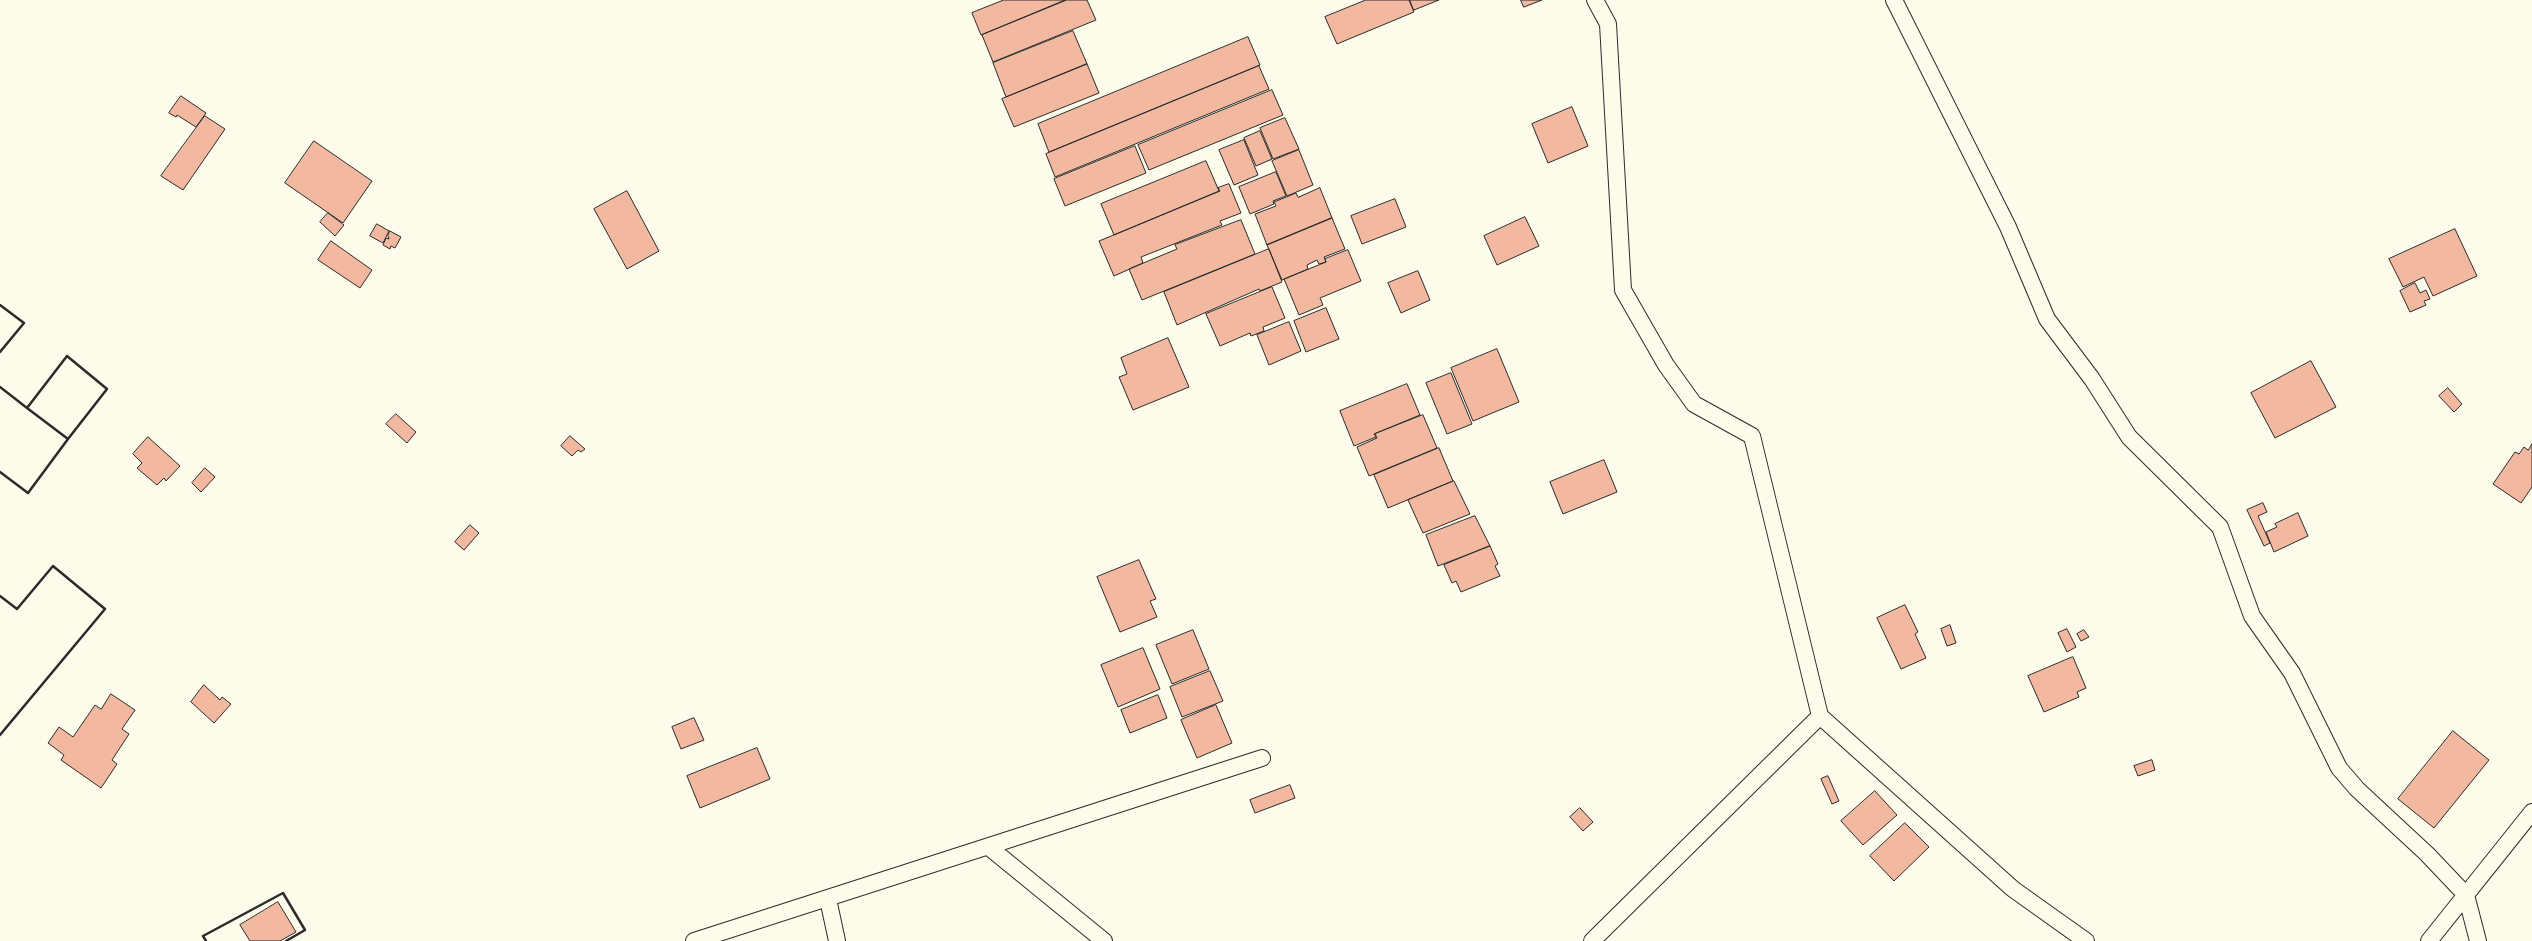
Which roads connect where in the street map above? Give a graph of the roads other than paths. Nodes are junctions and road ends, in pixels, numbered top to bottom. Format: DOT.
graph roads {
  1 [pos="1595,0"];
  2 [pos="1894,0"];
  3 [pos="1820,716"];
  4 [pos="1262,758"];
  5 [pos="2532,812"];
  6 [pos="990,848"];
  7 [pos="2466,894"];
  8 [pos="828,899"];
  9 [pos="694,941"];
  10 [pos="837,941"];
  11 [pos="1104,941"];
  12 [pos="1592,941"];
  13 [pos="2086,941"];
  14 [pos="2429,941"];
  15 [pos="2478,941"];
  1 -- 3 [label="street"];
  2 -- 7 [label="street"];
  3 -- 12 [label="street"];
  3 -- 13 [label="street"];
  4 -- 6 [label="street"];
  5 -- 7 [label="street"];
  6 -- 8 [label="street"];
  6 -- 11 [label="street"];
  7 -- 14 [label="street"];
  7 -- 15 [label="street"];
  8 -- 9 [label="street"];
  8 -- 10 [label="street"];
}
